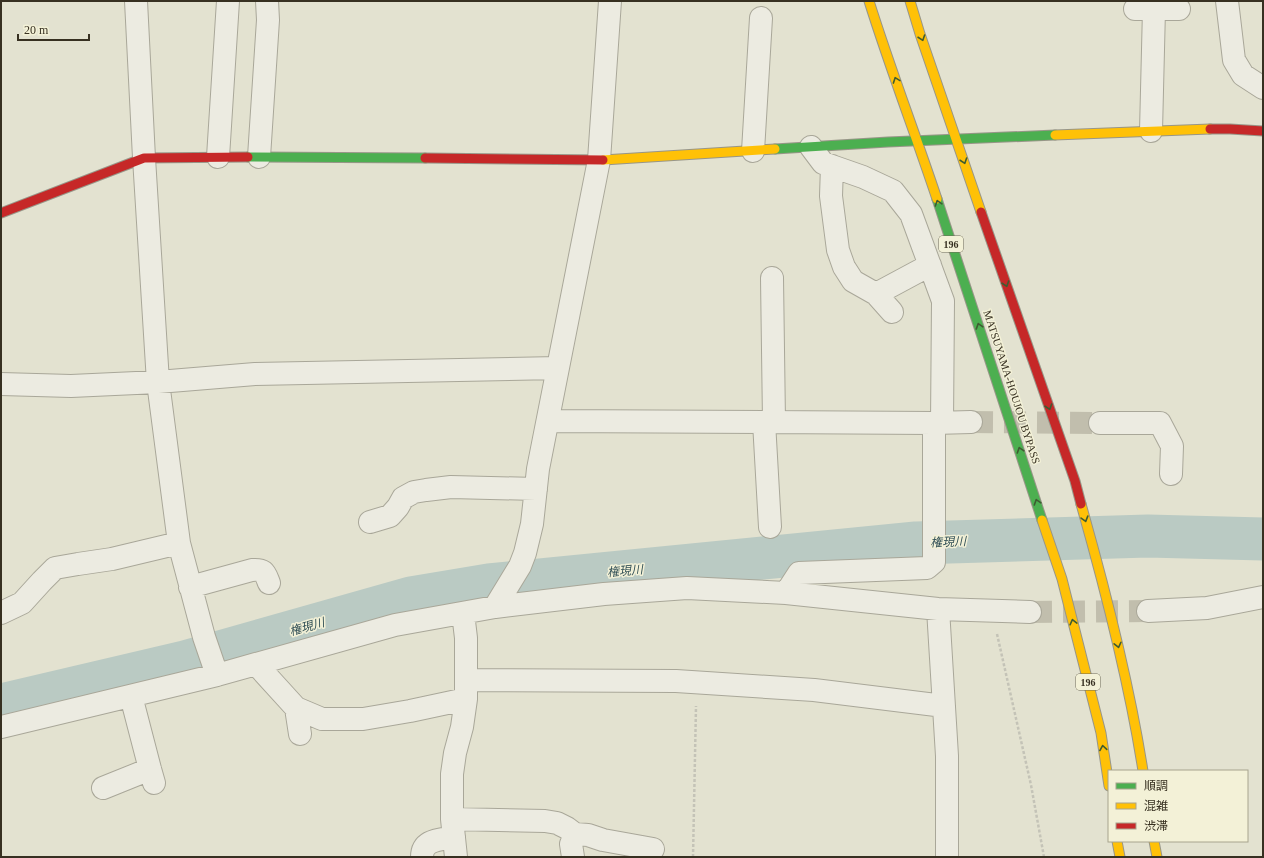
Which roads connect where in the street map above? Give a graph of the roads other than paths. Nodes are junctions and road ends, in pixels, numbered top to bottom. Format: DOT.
graph roads {
  1 [pos="136,1"];
  2 [pos="228,1"];
  3 [pos="267,1"];
  4 [pos="610,1"];
  5 [pos="869,1"];
  6 [pos="910,1"];
  7 [pos="1227,1"];
  8 [pos="1179,9"];
  9 [pos="761,18"];
  10 [pos="1263,88"];
  11 [pos="1151,131"];
  12 [pos="1263,131"];
  13 [pos="956,139"];
  14 [pos="917,140"];
  15 [pos="811,147"];
  16 [pos="753,151"];
  17 [pos="218,157"];
  18 [pos="259,157"];
  19 [pos="144,158"];
  20 [pos="599,160"];
  21 [pos="832,166"];
  22 [pos="1,213"];
  23 [pos="930,265"];
  24 [pos="772,278"];
  25 [pos="876,294"];
  26 [pos="892,312"];
  27 [pos="558,368"];
  28 [pos="158,382"];
  29 [pos="1,384"];
  30 [pos="548,421"];
  31 [pos="769,422"];
  32 [pos="971,422"];
  33 [pos="938,423"];
  34 [pos="1100,423"];
  35 [pos="1171,474"];
  36 [pos="536,489"];
  37 [pos="370,522"];
  38 [pos="770,527"];
  39 [pos="179,543"];
  40 [pos="269,583"];
  41 [pos="190,587"];
  42 [pos="786,593"];
  43 [pos="1263,597"];
  44 [pos="497,603"];
  45 [pos="938,609"];
  46 [pos="1148,611"];
  47 [pos="1030,612"];
  48 [pos="1,613"];
  49 [pos="463,613"];
  50 [pos="256,664"];
  51 [pos="216,671"];
  52 [pos="466,690"];
  53 [pos="131,696"];
  54 [pos="944,706"];
  55 [pos="296,708"];
  56 [pos="1,727"];
  57 [pos="300,734"];
  58 [pos="1143,770"];
  59 [pos="1108,779"];
  60 [pos="103,788"];
  61 [pos="575,834"];
  62 [pos="454,838"];
  63 [pos="1117,842"];
  64 [pos="1154,842"];
  65 [pos="654,849"];
  66 [pos="422,857"];
  67 [pos="573,857"];
  68 [pos="947,857"];
  69 [pos="1120,857"];
  70 [pos="1157,857"];
  1 -- 19 [label="street"];
  2 -- 17 [label="street"];
  3 -- 18 [label="street"];
  4 -- 20 [label="street"];
  14 -- 5 [label="main road, MATSUYAMA-HOUJOU BYPASS / 196, one-way"];
  6 -- 13 [label="main road, one-way"];
  7 -- 10 [label="street"];
  8 -- 11 [label="street"];
  9 -- 16 [label="street"];
  11 -- 12 [label="main road"];
  11 -- 13 [label="main road"];
  13 -- 14 [label="main road"];
  13 -- 58 [label="main road, one-way"];
  14 -- 15 [label="main road"];
  59 -- 14 [label="main road, MATSUYAMA-HOUJOU BYPASS / 196, one-way"];
  15 -- 16 [label="main road"];
  15 -- 21 [label="street"];
  16 -- 20 [label="main road"];
  17 -- 18 [label="main road"];
  17 -- 19 [label="main road"];
  18 -- 20 [label="main road"];
  19 -- 22 [label="main road"];
  19 -- 28 [label="street"];
  20 -- 27 [label="street"];
  21 -- 23 [label="street"];
  21 -- 25 [label="street"];
  23 -- 25 [label="street"];
  23 -- 33 [label="street"];
  24 -- 31 [label="street"];
  25 -- 26 [label="street"];
  27 -- 28 [label="street"];
  27 -- 30 [label="street"];
  28 -- 29 [label="street"];
  28 -- 39 [label="street"];
  30 -- 31 [label="street"];
  30 -- 36 [label="street"];
  31 -- 33 [label="street"];
  31 -- 38 [label="street"];
  32 -- 33 [label="street"];
  33 -- 42 [label="street"];
  34 -- 35 [label="street"];
  36 -- 37 [label="street"];
  36 -- 44 [label="street"];
  39 -- 41 [label="street"];
  39 -- 48 [label="street"];
  40 -- 41 [label="street"];
  41 -- 51 [label="street"];
  42 -- 44 [label="street"];
  42 -- 45 [label="street"];
  43 -- 46 [label="street"];
  44 -- 49 [label="street"];
  45 -- 47 [label="street"];
  45 -- 54 [label="street"];
  49 -- 50 [label="street"];
  49 -- 52 [label="street"];
  50 -- 51 [label="street"];
  50 -- 55 [label="street"];
  51 -- 53 [label="street"];
  52 -- 54 [label="street"];
  52 -- 55 [label="street"];
  52 -- 62 [label="street"];
  53 -- 56 [label="street"];
  53 -- 60 [label="street"];
  54 -- 68 [label="street"];
  55 -- 57 [label="street"];
  61 -- 62 [label="street"];
  61 -- 65 [label="street"];
  61 -- 67 [label="street"];
  62 -- 66 [label="street"];
  63 -- 69 [label="main road"];
  64 -- 70 [label="main road"];
}
